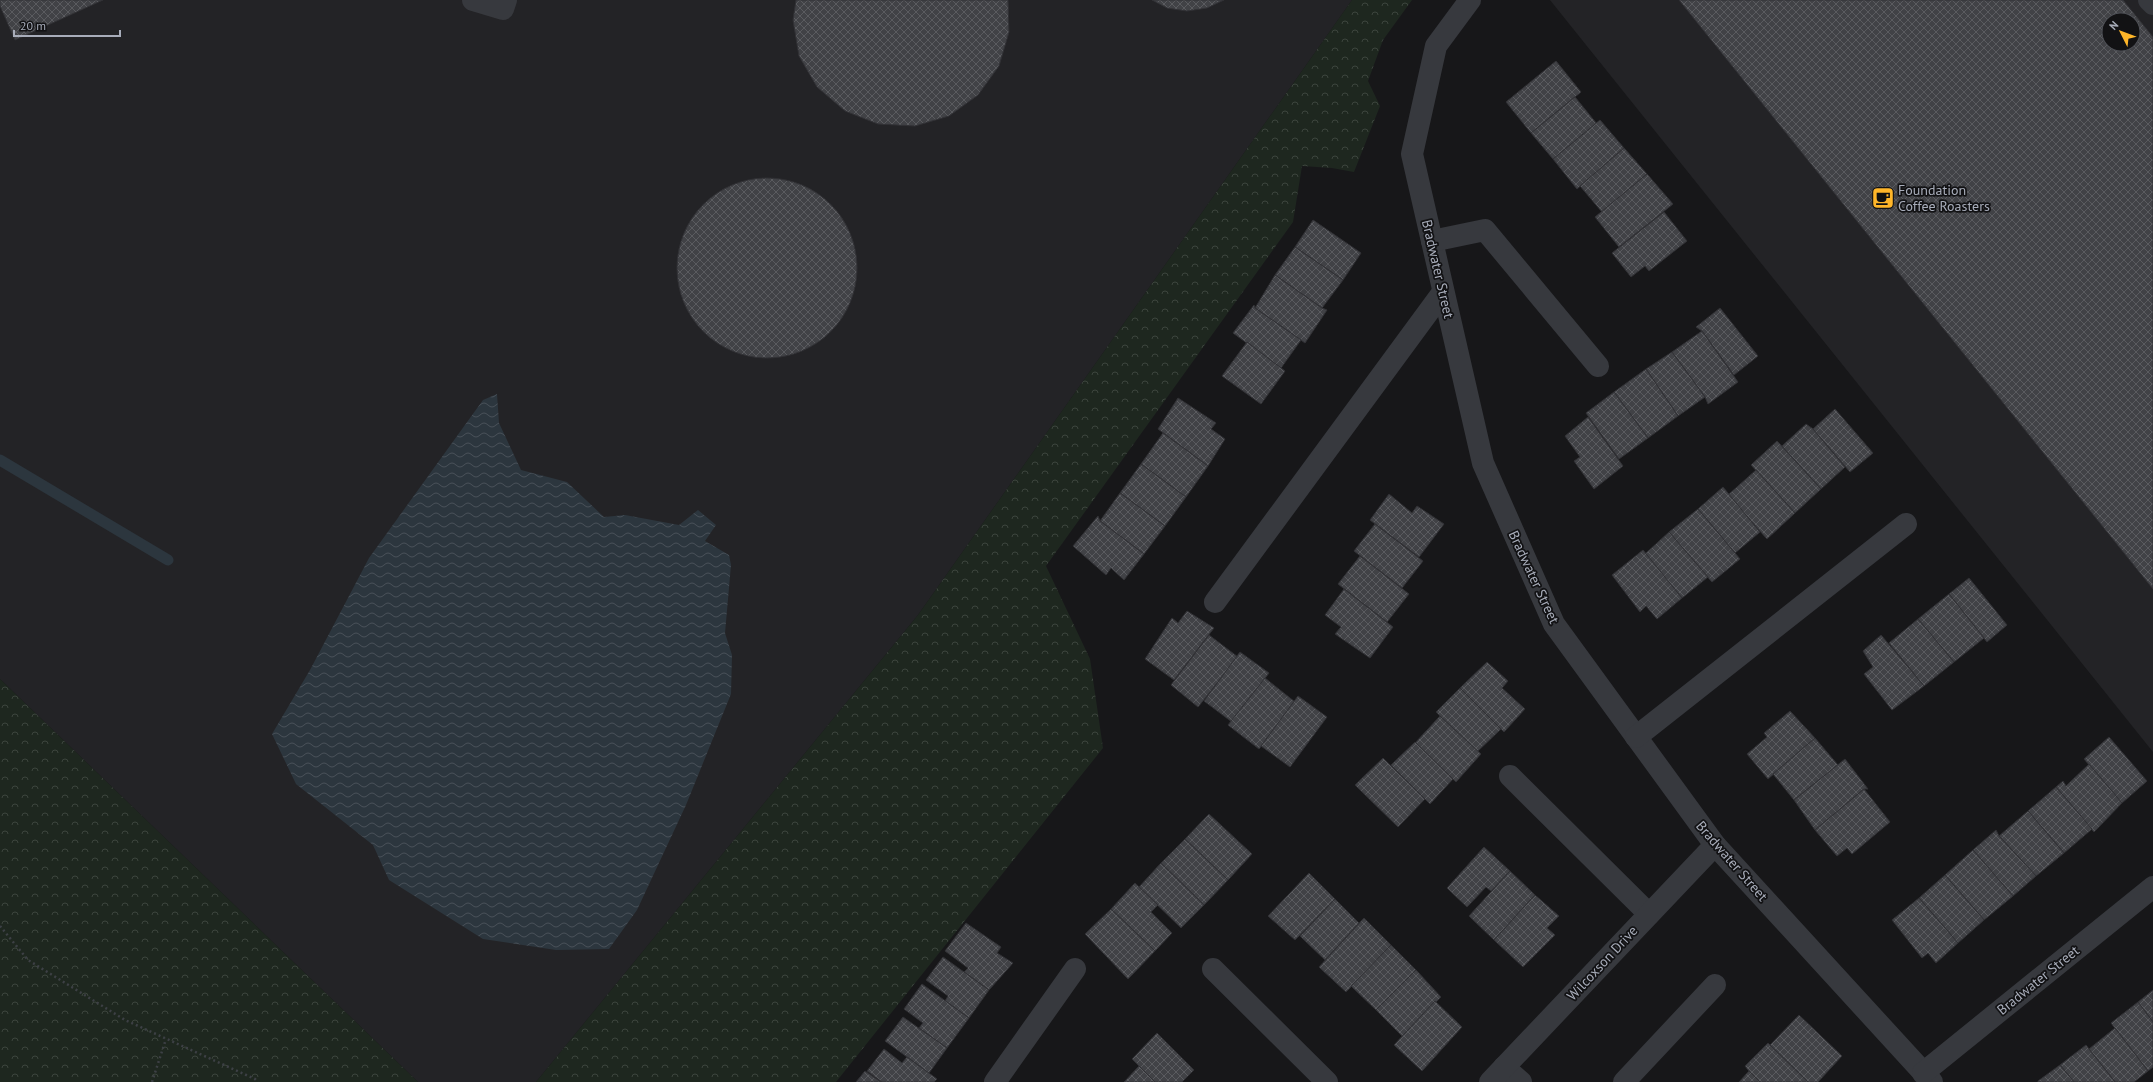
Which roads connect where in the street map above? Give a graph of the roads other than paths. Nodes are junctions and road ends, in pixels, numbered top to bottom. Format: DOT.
graph roads {
  1 [pos="473,0"];
  2 [pos="506,0"];
  3 [pos="1470,0"];
  4 [pos="2149,0"];
  5 [pos="2153,4"];
  6 [pos="1432,241"];
  7 [pos="1443,292"];
  8 [pos="1598,366"];
  9 [pos="1906,524"];
  10 [pos="1215,602"];
  11 [pos="1636,737"];
  12 [pos="1510,776"];
  13 [pos="1715,845"];
  14 [pos="2153,887"];
  15 [pos="1649,914"];
  16 [pos="1075,968"];
  17 [pos="1213,969"];
  18 [pos="1714,985"];
  19 [pos="1497,1074"];
  20 [pos="1927,1077"];
  21 [pos="995,1082"];
  22 [pos="1327,1082"];
  23 [pos="1521,1082"];
  24 [pos="1624,1082"];
  1 -- 2 [label="street"];
  3 -- 6 [label="street, Bradwater Street"];
  4 -- 5 [label="street"];
  6 -- 7 [label="street, Bradwater Street"];
  6 -- 8 [label="street"];
  7 -- 10 [label="street"];
  7 -- 11 [label="street, Bradwater Street"];
  9 -- 11 [label="street"];
  11 -- 13 [label="street, Bradwater Street"];
  12 -- 15 [label="street"];
  13 -- 15 [label="street, Wilcoxson Drive"];
  13 -- 20 [label="street, Bradwater Street"];
  14 -- 20 [label="street, Bradwater Street"];
  15 -- 19 [label="street, Wilcoxson Drive"];
  16 -- 21 [label="street"];
  17 -- 22 [label="street"];
  18 -- 24 [label="street"];
  19 -- 23 [label="street"];
}
